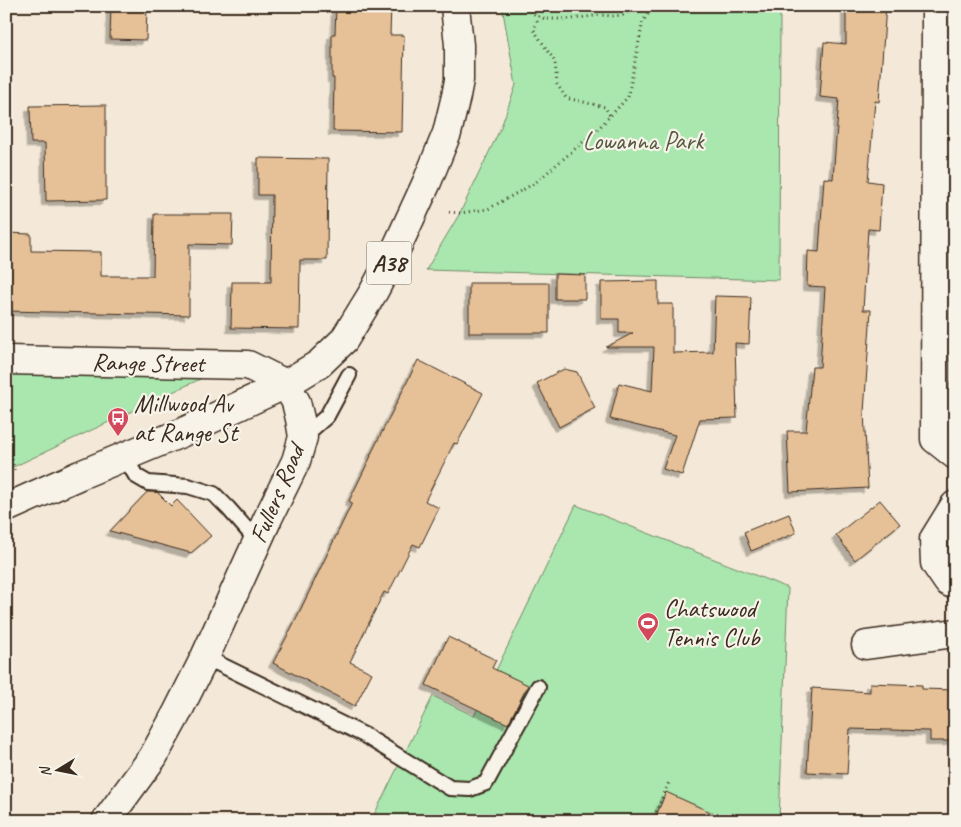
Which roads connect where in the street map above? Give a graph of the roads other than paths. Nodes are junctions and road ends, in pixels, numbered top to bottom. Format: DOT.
graph roads {
  1 [pos="455,6"];
  2 [pos="936,6"];
  3 [pos="6,360"];
  4 [pos="349,375"];
  5 [pos="286,384"];
  6 [pos="303,438"];
  7 [pos="955,455"];
  8 [pos="124,456"];
  9 [pos="955,505"];
  10 [pos="6,508"];
  11 [pos="257,541"];
  12 [pos="955,585"];
  13 [pos="955,633"];
  14 [pos="866,645"];
  15 [pos="205,657"];
  16 [pos="538,687"];
  17 [pos="106,821"];
  1 -- 5 [label="street, A38"];
  2 -- 7 [label="street"];
  3 -- 5 [label="street, Range Street"];
  4 -- 6 [label="lane"];
  5 -- 6 [label="street, Fullers Road"];
  5 -- 8 [label="street, A38"];
  6 -- 11 [label="street, Fullers Road"];
  8 -- 10 [label="street, A38"];
  8 -- 11 [label="lane"];
  9 -- 12 [label="street"];
  11 -- 15 [label="street, Fullers Road"];
  13 -- 14 [label="street"];
  15 -- 16 [label="lane"];
  15 -- 17 [label="street, Fullers Road"];
}
